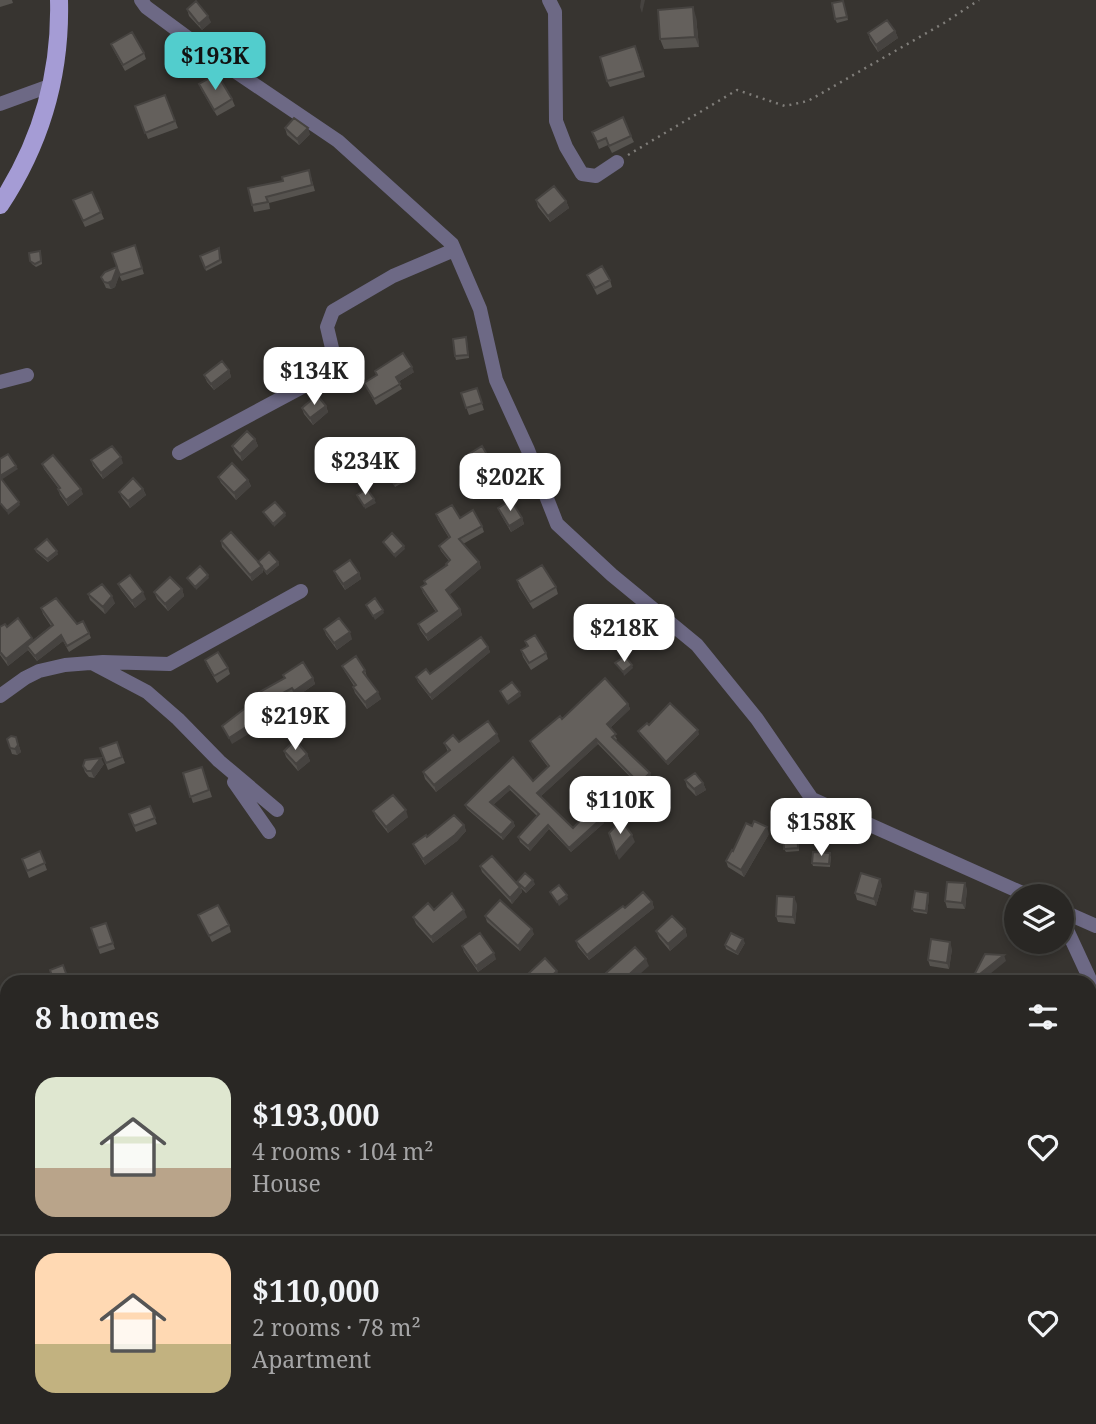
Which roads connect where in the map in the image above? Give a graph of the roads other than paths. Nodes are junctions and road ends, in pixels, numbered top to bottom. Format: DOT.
graph roads {
  1 [pos="59,0"];
  2 [pos="141,0"];
  3 [pos="549,0"];
  4 [pos="52,85"];
  5 [pos="0,104"];
  6 [pos="617,162"];
  7 [pos="0,205"];
  8 [pos="454,250"];
  9 [pos="27,375"];
  10 [pos="0,382"];
  11 [pos="179,453"];
  12 [pos="301,591"];
  13 [pos="93,663"];
  14 [pos="0,696"];
  15 [pos="219,761"];
  16 [pos="277,810"];
  17 [pos="269,832"];
  18 [pos="1004,885"];
  19 [pos="1074,916"];
  20 [pos="1096,926"];
  21 [pos="1074,945"];
  22 [pos="1088,975"];
  1 -- 4 [label="main road"];
  2 -- 8 [label="street"];
  3 -- 6 [label="street"];
  4 -- 5 [label="street"];
  4 -- 7 [label="main road"];
  8 -- 11 [label="street"];
  8 -- 18 [label="street"];
  9 -- 10 [label="street"];
  12 -- 13 [label="street"];
  13 -- 14 [label="street"];
  13 -- 15 [label="street"];
  15 -- 16 [label="street"];
  15 -- 17 [label="street"];
  19 -- 20 [label="street"];
  21 -- 22 [label="street"];
}
